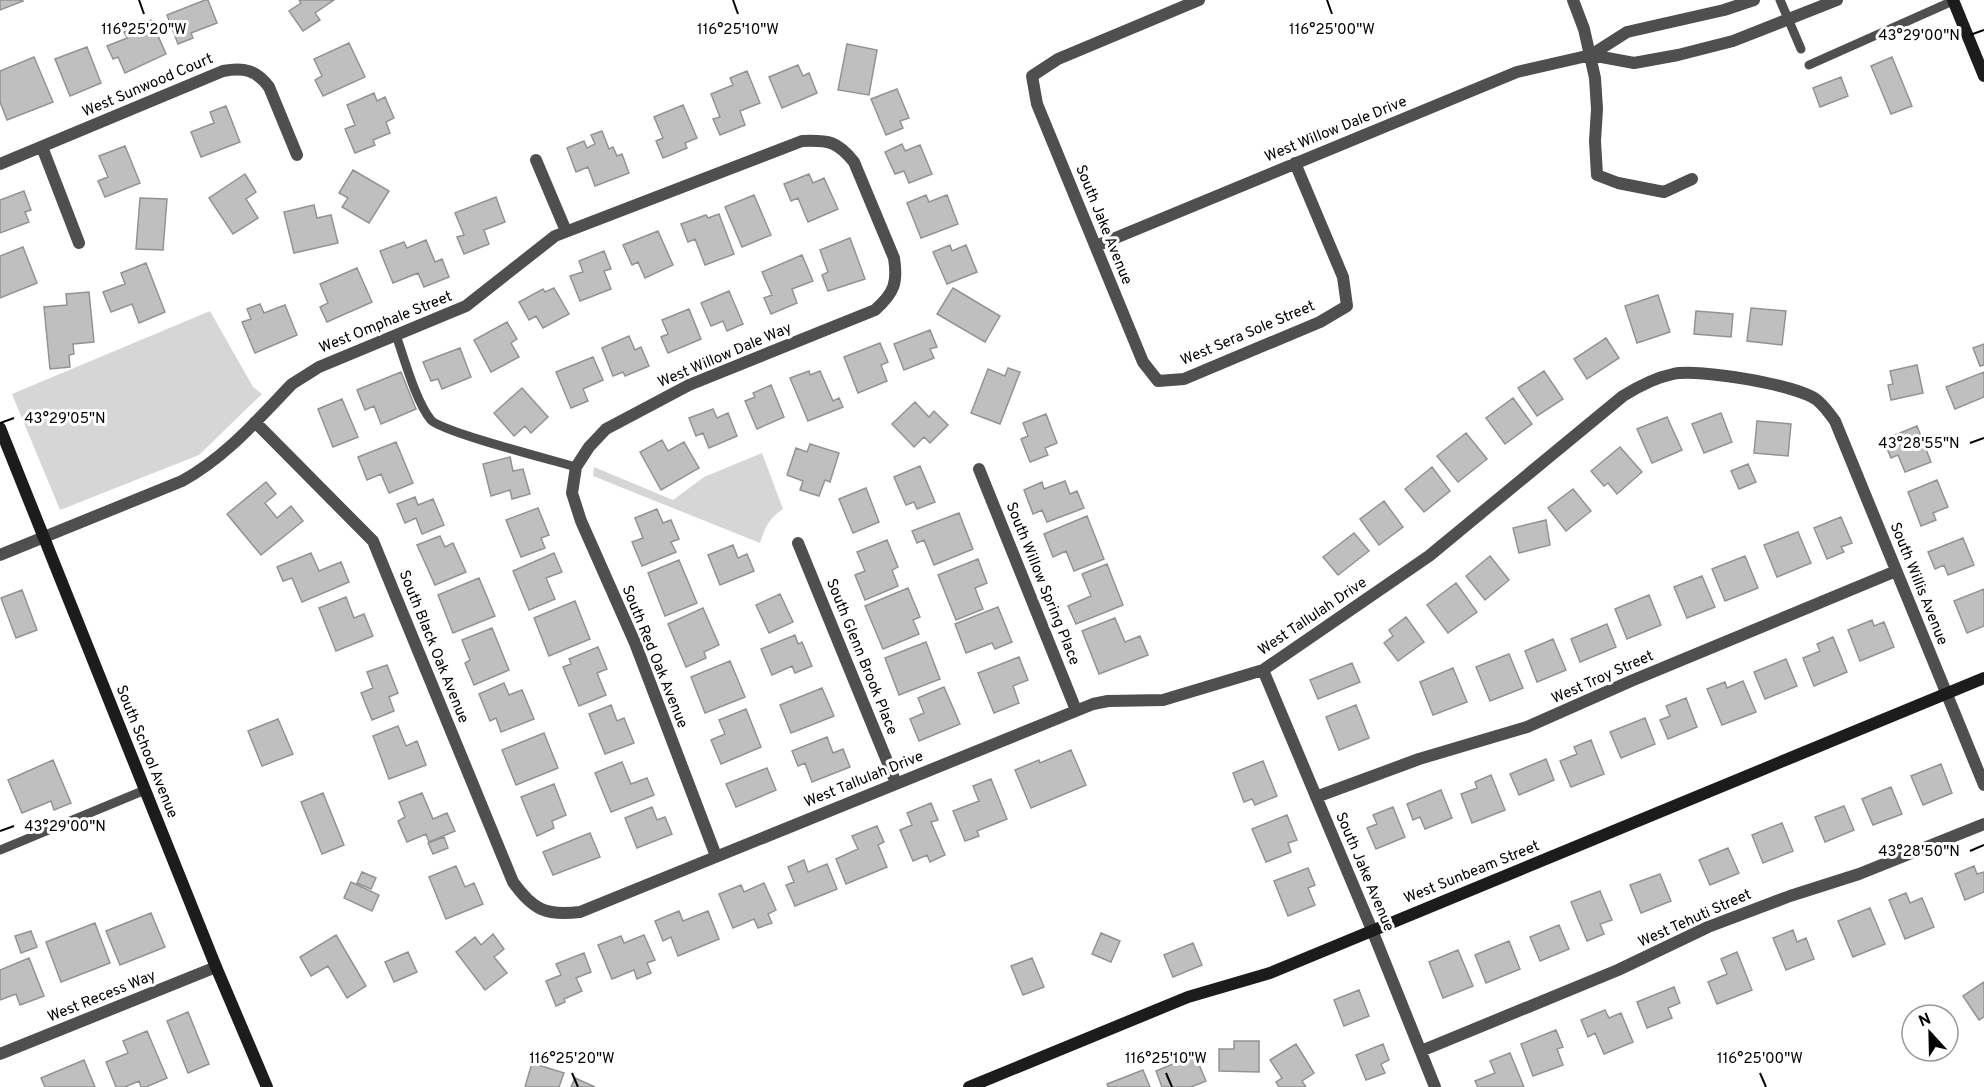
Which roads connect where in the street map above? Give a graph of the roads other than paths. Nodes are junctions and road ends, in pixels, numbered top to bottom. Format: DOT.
graph roads {
  1 [pos="1199,0"];
  2 [pos="1573,0"];
  3 [pos="1754,0"];
  4 [pos="1780,0"];
  5 [pos="1837,0"];
  6 [pos="1953,0"];
  7 [pos="1788,20"];
  8 [pos="1801,48"];
  9 [pos="1591,54"];
  10 [pos="1809,65"];
  11 [pos="1984,76"];
  12 [pos="42,147"];
  13 [pos="297,155"];
  14 [pos="536,160"];
  15 [pos="1295,163"];
  16 [pos="0,164"];
  17 [pos="1692,179"];
  18 [pos="566,231"];
  19 [pos="79,243"];
  20 [pos="1096,246"];
  21 [pos="894,286"];
  22 [pos="396,335"];
  23 [pos="1158,381"];
  24 [pos="1817,400"];
  25 [pos="255,422"];
  26 [pos="0,428"];
  27 [pos="576,467"];
  28 [pos="979,470"];
  29 [pos="44,537"];
  30 [pos="798,543"];
  31 [pos="0,555"];
  32 [pos="1896,571"];
  33 [pos="1263,670"];
  34 [pos="1984,678"];
  35 [pos="1946,693"];
  36 [pos="1076,710"];
  37 [pos="896,783"];
  38 [pos="1984,785"];
  39 [pos="145,790"];
  40 [pos="1316,797"];
  41 [pos="1984,824"];
  42 [pos="0,849"];
  43 [pos="716,856"];
  44 [pos="542,911"];
  45 [pos="1372,930"];
  46 [pos="216,967"];
  47 [pos="1420,1051"];
  48 [pos="0,1054"];
  49 [pos="267,1087"];
  50 [pos="969,1087"];
  51 [pos="1435,1087"];
  1 -- 20 [label="street, South Jake Avenue"];
  2 -- 9 [label="street"];
  3 -- 9 [label="street, West Willow Dale Drive"];
  4 -- 7 [label="lane"];
  5 -- 7 [label="street, West Willow Dale Drive"];
  6 -- 10 [label="lane"];
  6 -- 11 [label="street"];
  7 -- 8 [label="lane"];
  7 -- 9 [label="street, West Willow Dale Drive"];
  9 -- 15 [label="street, West Willow Dale Drive"];
  9 -- 17 [label="street"];
  12 -- 13 [label="street, West Sunwood Court"];
  12 -- 16 [label="street, West Sunwood Court"];
  12 -- 19 [label="street"];
  14 -- 18 [label="street"];
  15 -- 20 [label="street, West Willow Dale Drive"];
  15 -- 23 [label="street, West Sera Sole Street"];
  18 -- 21 [label="street, West Omphale Street"];
  18 -- 22 [label="street, West Omphale Street"];
  20 -- 23 [label="street, South Jake Avenue"];
  21 -- 27 [label="street, West Willow Dale Way"];
  22 -- 25 [label="street, West Omphale Street"];
  22 -- 27 [label="lane"];
  24 -- 32 [label="street, South Willis Avenue"];
  24 -- 33 [label="street, West Tallulah Drive"];
  25 -- 29 [label="street, West Omphale Street"];
  25 -- 44 [label="street, South Black Oak Avenue"];
  26 -- 29 [label="street, South School Avenue"];
  27 -- 43 [label="street, South Red Oak Avenue"];
  28 -- 36 [label="street, South Willow Spring Place"];
  29 -- 31 [label="street, West Omphale Street"];
  29 -- 39 [label="street, South School Avenue"];
  30 -- 37 [label="street, South Glenn Brook Place"];
  32 -- 35 [label="street, South Willis Avenue"];
  32 -- 40 [label="street, West Troy Street"];
  33 -- 36 [label="street, West Tallulah Drive"];
  33 -- 40 [label="street, South Jake Avenue"];
  34 -- 35 [label="street, West Sunbeam Street"];
  35 -- 38 [label="street, South Willis Avenue"];
  35 -- 45 [label="street, West Sunbeam Street"];
  36 -- 37 [label="street, West Tallulah Drive"];
  37 -- 43 [label="street, West Tallulah Drive"];
  39 -- 42 [label="lane"];
  39 -- 46 [label="street, South School Avenue"];
  40 -- 45 [label="street, South Jake Avenue"];
  41 -- 47 [label="street, West Tehuti Street"];
  43 -- 44 [label="street, West Tallulah Drive"];
  45 -- 47 [label="street, South Jake Avenue"];
  45 -- 50 [label="street, West Sunbeam Street"];
  46 -- 48 [label="street, West Recess Way"];
  46 -- 49 [label="street, South School Avenue"];
  47 -- 51 [label="street, South Jake Avenue"];
}
